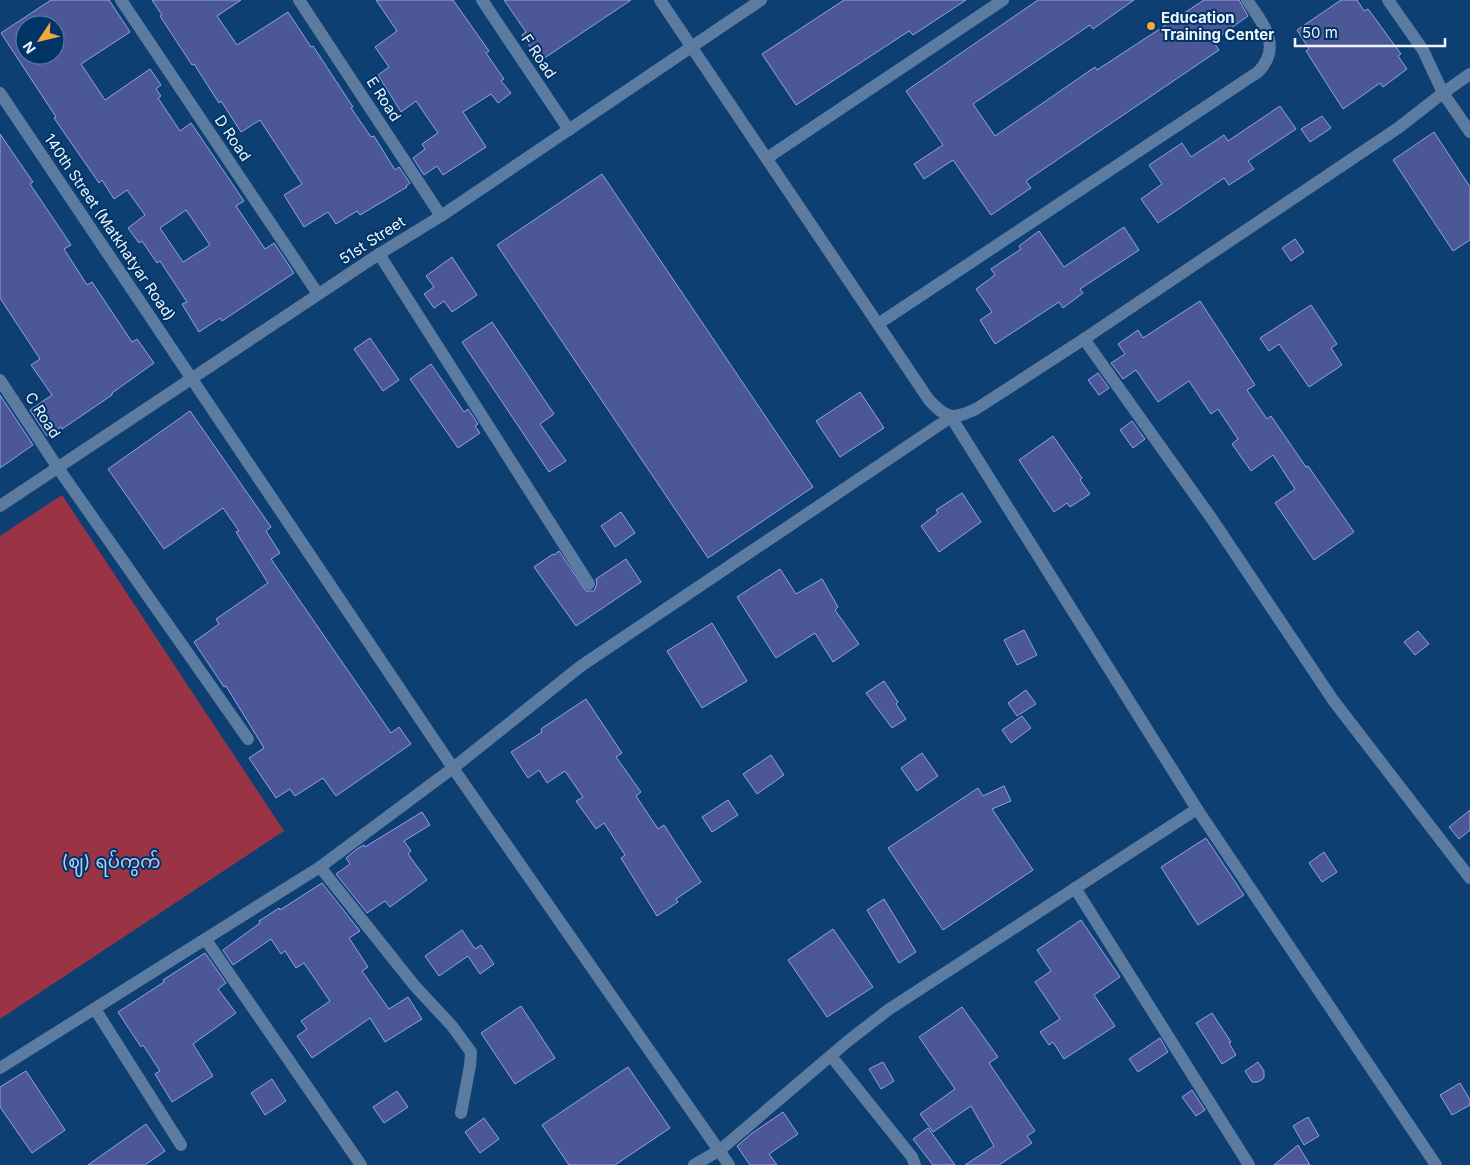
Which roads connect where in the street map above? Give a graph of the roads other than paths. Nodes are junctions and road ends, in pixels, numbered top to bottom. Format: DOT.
graph roads {
  1 [pos="121,0"];
  2 [pos="299,0"];
  3 [pos="482,0"];
  4 [pos="660,0"];
  5 [pos="761,0"];
  6 [pos="1003,0"];
  7 [pos="1247,0"];
  8 [pos="1388,0"];
  9 [pos="692,48"];
  10 [pos="1470,74"];
  11 [pos="0,93"];
  12 [pos="1443,93"];
  13 [pos="569,130"];
  14 [pos="1470,132"];
  15 [pos="767,158"];
  16 [pos="441,216"];
  17 [pos="379,254"];
  18 [pos="318,294"];
  19 [pos="878,324"];
  20 [pos="1084,339"];
  21 [pos="192,378"];
  22 [pos="0,380"];
  23 [pos="951,417"];
  24 [pos="58,468"];
  25 [pos="0,506"];
  26 [pos="589,584"];
  27 [pos="248,739"];
  28 [pos="454,768"];
  29 [pos="1197,809"];
  30 [pos="320,867"];
  31 [pos="1470,878"];
  32 [pos="1075,888"];
  33 [pos="206,940"];
  34 [pos="95,1009"];
  35 [pos="831,1056"];
  36 [pos="0,1068"];
  37 [pos="461,1112"];
  38 [pos="181,1145"];
  39 [pos="720,1150"];
  40 [pos="361,1165"];
  41 [pos="694,1165"];
  42 [pos="729,1165"];
  43 [pos="915,1165"];
  44 [pos="1249,1165"];
  45 [pos="1436,1165"];
  1 -- 18 [label="street, D Road"];
  2 -- 16 [label="street, E Road"];
  3 -- 13 [label="street, F Road"];
  4 -- 9 [label="street"];
  5 -- 9 [label="street, 51st Street"];
  6 -- 15 [label="street"];
  7 -- 19 [label="street"];
  8 -- 12 [label="street"];
  9 -- 13 [label="street, 51st Street"];
  9 -- 15 [label="street"];
  10 -- 12 [label="street"];
  11 -- 21 [label="street, 140th Street (Matkhatyar Road)"];
  12 -- 14 [label="street"];
  12 -- 20 [label="street"];
  13 -- 16 [label="street, 51st Street"];
  15 -- 19 [label="street"];
  16 -- 17 [label="street, 51st Street"];
  17 -- 18 [label="street, 51st Street"];
  17 -- 26 [label="street"];
  18 -- 21 [label="street, 51st Street"];
  19 -- 23 [label="street"];
  20 -- 23 [label="street"];
  20 -- 31 [label="street"];
  21 -- 24 [label="street, 51st Street"];
  21 -- 28 [label="street, 140th Street (Matkhatyar Road)"];
  22 -- 24 [label="street, C Road"];
  23 -- 28 [label="street"];
  23 -- 29 [label="street"];
  24 -- 25 [label="street, 51st Street"];
  24 -- 27 [label="street, C Road"];
  28 -- 30 [label="street"];
  28 -- 39 [label="street, 140th Street (Matkhatyar Road)"];
  29 -- 32 [label="street"];
  29 -- 45 [label="street"];
  30 -- 33 [label="street"];
  30 -- 37 [label="street"];
  32 -- 35 [label="street"];
  32 -- 44 [label="street"];
  33 -- 34 [label="street"];
  33 -- 40 [label="street"];
  34 -- 36 [label="street"];
  34 -- 38 [label="street"];
  35 -- 39 [label="street"];
  35 -- 43 [label="street"];
  39 -- 41 [label="street"];
  39 -- 42 [label="street, 140th Street (Matkhatyar Road)"];
}
